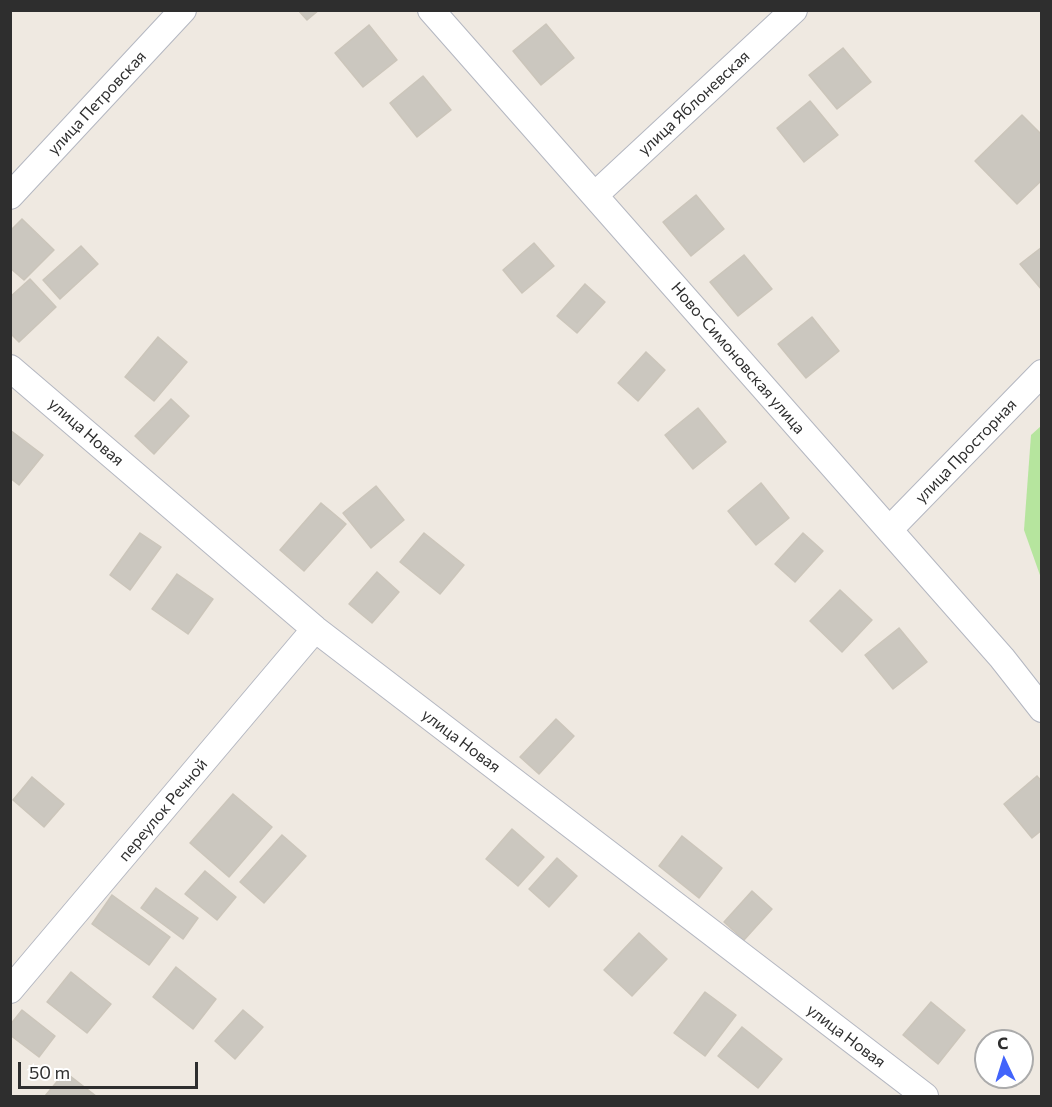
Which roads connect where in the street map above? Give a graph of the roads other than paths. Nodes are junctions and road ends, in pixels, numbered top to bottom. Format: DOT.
graph roads {
  1 [pos="183,10"];
  2 [pos="431,10"];
  3 [pos="794,10"];
  4 [pos="595,195"];
  5 [pos="10,196"];
  6 [pos="10,368"];
  7 [pos="1041,373"];
  8 [pos="890,529"];
  9 [pos="315,629"];
  10 [pos="1041,709"];
  11 [pos="10,990"];
  12 [pos="925,1096"];
  1 -- 5 [label="street, улица Петровская"];
  2 -- 4 [label="street, Ново-Симоновская улица"];
  3 -- 4 [label="street, улица Яблоневская"];
  4 -- 8 [label="street, Ново-Симоновская улица"];
  6 -- 9 [label="street, улица Новая"];
  7 -- 8 [label="street, улица Просторная"];
  8 -- 10 [label="street, Ново-Симоновская улица"];
  9 -- 11 [label="street, переулок Речной"];
  9 -- 12 [label="street, улица Новая"];
}
